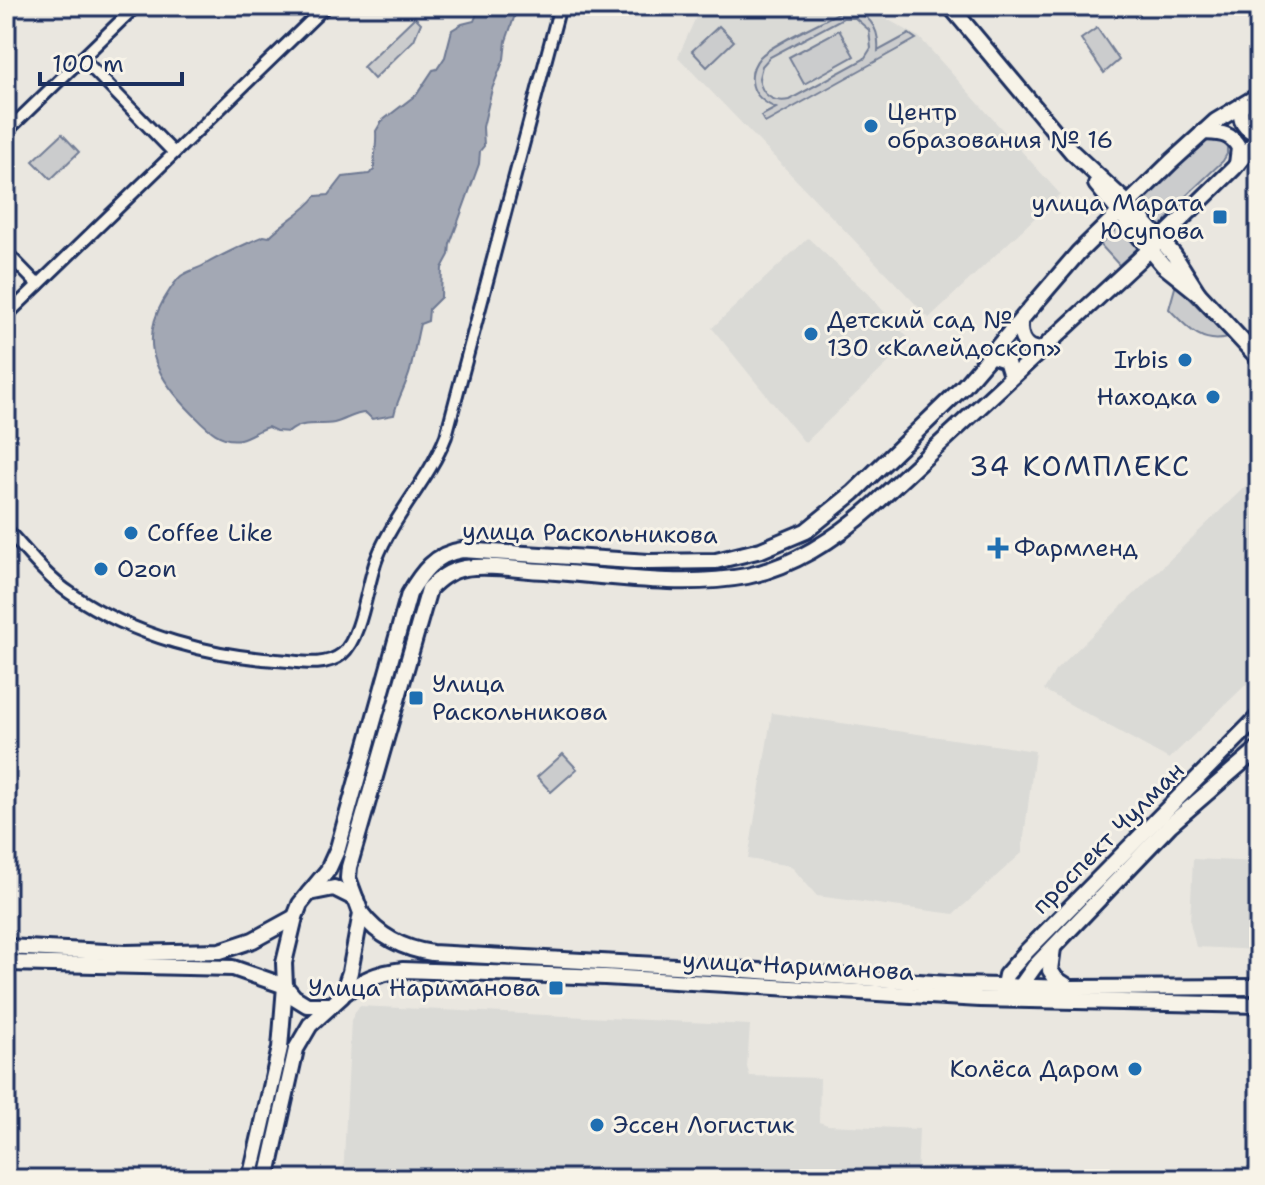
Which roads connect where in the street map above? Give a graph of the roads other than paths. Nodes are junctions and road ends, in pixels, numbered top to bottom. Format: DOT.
graph roads {
  1 [pos="136,6"];
  2 [pos="326,6"];
  3 [pos="560,6"];
  4 [pos="950,6"];
  5 [pos="82,58"];
  6 [pos="1259,95"];
  7 [pos="1241,106"];
  8 [pos="6,132"];
  9 [pos="1203,132"];
  10 [pos="1259,135"];
  11 [pos="174,153"];
  12 [pos="1234,168"];
  13 [pos="1124,210"];
  14 [pos="1155,245"];
  15 [pos="6,252"];
  16 [pos="38,285"];
  17 [pos="6,316"];
  18 [pos="1020,323"];
  19 [pos="1043,349"];
  20 [pos="990,355"];
  21 [pos="1259,359"];
  22 [pos="1011,376"];
  23 [pos="6,529"];
  24 [pos="1259,716"];
  25 [pos="1259,748"];
  26 [pos="309,893"];
  27 [pos="358,906"];
  28 [pos="295,917"];
  29 [pos="6,947"];
  30 [pos="1053,948"];
  31 [pos="6,963"];
  32 [pos="1201,985"];
  33 [pos="285,986"];
  34 [pos="1259,987"];
  35 [pos="1070,988"];
  36 [pos="1002,993"];
  37 [pos="1023,993"];
  38 [pos="337,1000"];
  39 [pos="1201,1002"];
  40 [pos="1259,1005"];
  41 [pos="250,1179"];
  42 [pos="267,1179"];
  1 -- 5 [label="street"];
  2 -- 11 [label="street"];
  3 -- 23 [label="street"];
  4 -- 13 [label="main road"];
  5 -- 8 [label="street"];
  5 -- 11 [label="street"];
  6 -- 7 [label="main road, улица Раскольникова"];
  7 -- 9 [label="main road, улица Раскольникова"];
  7 -- 10 [label="main road"];
  9 -- 12 [label="main road"];
  9 -- 13 [label="main road, улица Раскольникова"];
  10 -- 12 [label="main road, улица Раскольникова"];
  11 -- 16 [label="street"];
  12 -- 14 [label="main road, улица Раскольникова"];
  13 -- 14 [label="main road"];
  13 -- 18 [label="main road, улица Раскольникова"];
  14 -- 19 [label="main road, улица Раскольникова"];
  14 -- 21 [label="main road"];
  15 -- 16 [label="street"];
  16 -- 17 [label="street"];
  18 -- 19 [label="main road"];
  18 -- 20 [label="main road, улица Раскольникова"];
  19 -- 22 [label="main road, улица Раскольникова"];
  20 -- 22 [label="main road"];
  20 -- 26 [label="main road, улица Раскольникова"];
  22 -- 27 [label="main road, улица Раскольникова"];
  24 -- 36 [label="main road, проспект Чулман"];
  25 -- 30 [label="main road, проспект Чулман"];
  26 -- 27 [label="main road"];
  26 -- 28 [label="main road, улица Раскольникова"];
  27 -- 36 [label="main road, улица Нариманова"];
  27 -- 38 [label="main road, улица Раскольникова"];
  28 -- 29 [label="main road"];
  28 -- 33 [label="main road"];
  30 -- 35 [label="main road"];
  30 -- 37 [label="main road, проспект Чулман"];
  31 -- 33 [label="main road"];
  32 -- 34 [label="main road, улица Нариманова"];
  32 -- 35 [label="main road, улица Нариманова"];
  32 -- 39 [label="main road"];
  33 -- 38 [label="main road"];
  33 -- 41 [label="main road"];
  35 -- 37 [label="main road, улица Нариманова"];
  36 -- 37 [label="main road, улица Нариманова"];
  36 -- 38 [label="main road, улица Нариманова"];
  37 -- 39 [label="main road, улица Нариманова"];
  38 -- 42 [label="main road, улица Нариманова"];
  39 -- 40 [label="main road, улица Нариманова"];
}
